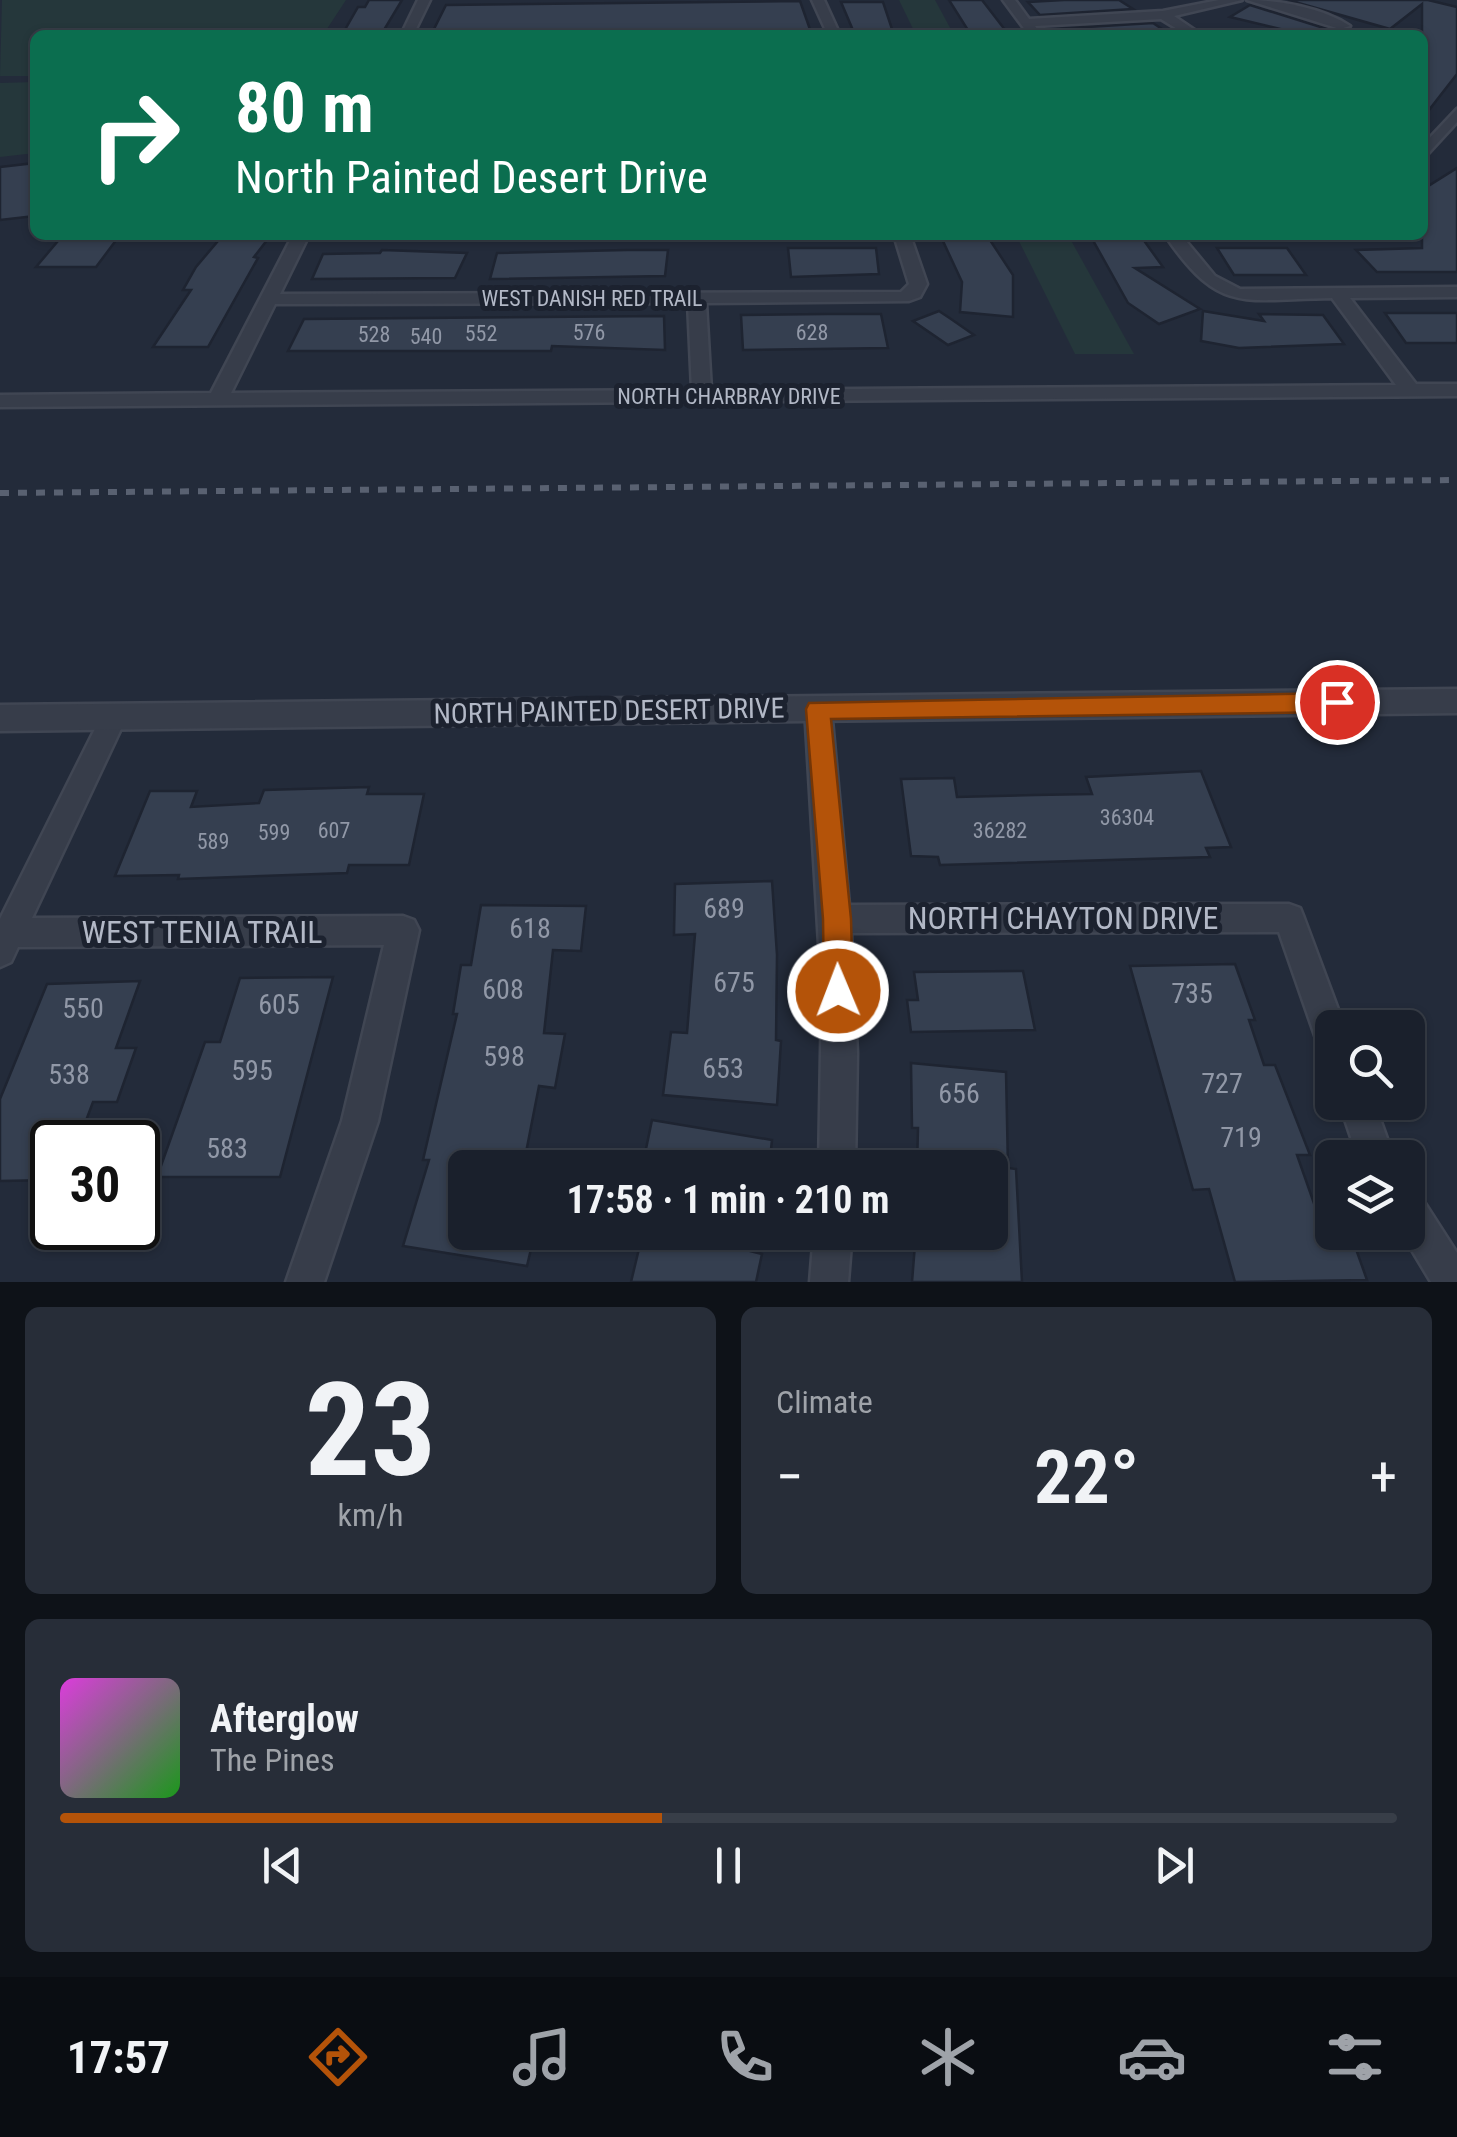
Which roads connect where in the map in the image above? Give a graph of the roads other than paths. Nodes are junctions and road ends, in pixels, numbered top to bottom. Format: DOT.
graph roads {
  1 [pos="424,0"];
  2 [pos="818,0"];
  3 [pos="1009,0"];
  4 [pos="1236,0"];
  5 [pos="1253,0"];
  6 [pos="1163,15"];
  7 [pos="1026,23"];
  8 [pos="1344,26"];
  9 [pos="409,30"];
  10 [pos="832,30"];
  11 [pos="1031,30"];
  12 [pos="1188,30"];
  13 [pos="1457,113"];
  14 [pos="1428,149"];
  15 [pos="298,240"];
  16 [pos="904,240"];
  17 [pos="1177,240"];
  18 [pos="1457,292"];
  19 [pos="1338,294"];
  20 [pos="269,298"];
  21 [pos="697,298"];
  22 [pos="1457,390"];
  23 [pos="1411,391"];
  24 [pos="702,397"];
  25 [pos="218,399"];
  26 [pos="0,401"];
  27 [pos="1457,701"];
  28 [pos="818,709"];
  29 [pos="114,716"];
  30 [pos="0,718"];
  31 [pos="837,919"];
  32 [pos="3,940"];
  33 [pos="1322,1010"];
  34 [pos="838,1150"];
  35 [pos="1425,1238"];
  36 [pos="832,1250"];
  37 [pos="306,1282"];
  38 [pos="830,1282"];
  39 [pos="1452,1282"];
  1 -- 9 [label="street"];
  2 -- 10 [label="street"];
  3 -- 7 [label="street"];
  4 -- 6 [label="street"];
  5 -- 8 [label="street"];
  6 -- 7 [label="street"];
  6 -- 12 [label="street"];
  7 -- 11 [label="street"];
  13 -- 14 [label="street"];
  15 -- 20 [label="street"];
  16 -- 21 [label="street, WEST DANISH RED TRAIL"];
  17 -- 19 [label="street"];
  18 -- 19 [label="street"];
  19 -- 23 [label="street"];
  20 -- 21 [label="street, WEST DANISH RED TRAIL"];
  20 -- 25 [label="street"];
  21 -- 24 [label="street"];
  22 -- 23 [label="street, NORTH CHARBRAY DRIVE"];
  23 -- 24 [label="street, NORTH CHARBRAY DRIVE"];
  24 -- 25 [label="street, NORTH CHARBRAY DRIVE"];
  25 -- 26 [label="street, NORTH CHARBRAY DRIVE"];
  27 -- 28 [label="street, NORTH PAINTED DESERT DRIVE"];
  28 -- 29 [label="street, NORTH PAINTED DESERT DRIVE"];
  28 -- 31 [label="street"];
  29 -- 30 [label="street, NORTH PAINTED DESERT DRIVE"];
  29 -- 32 [label="street"];
  31 -- 33 [label="street, NORTH CHAYTON DRIVE"];
  31 -- 34 [label="street"];
  32 -- 37 [label="street, WEST TENIA TRAIL"];
  35 -- 39 [label="street"];
  36 -- 38 [label="street"];
}
